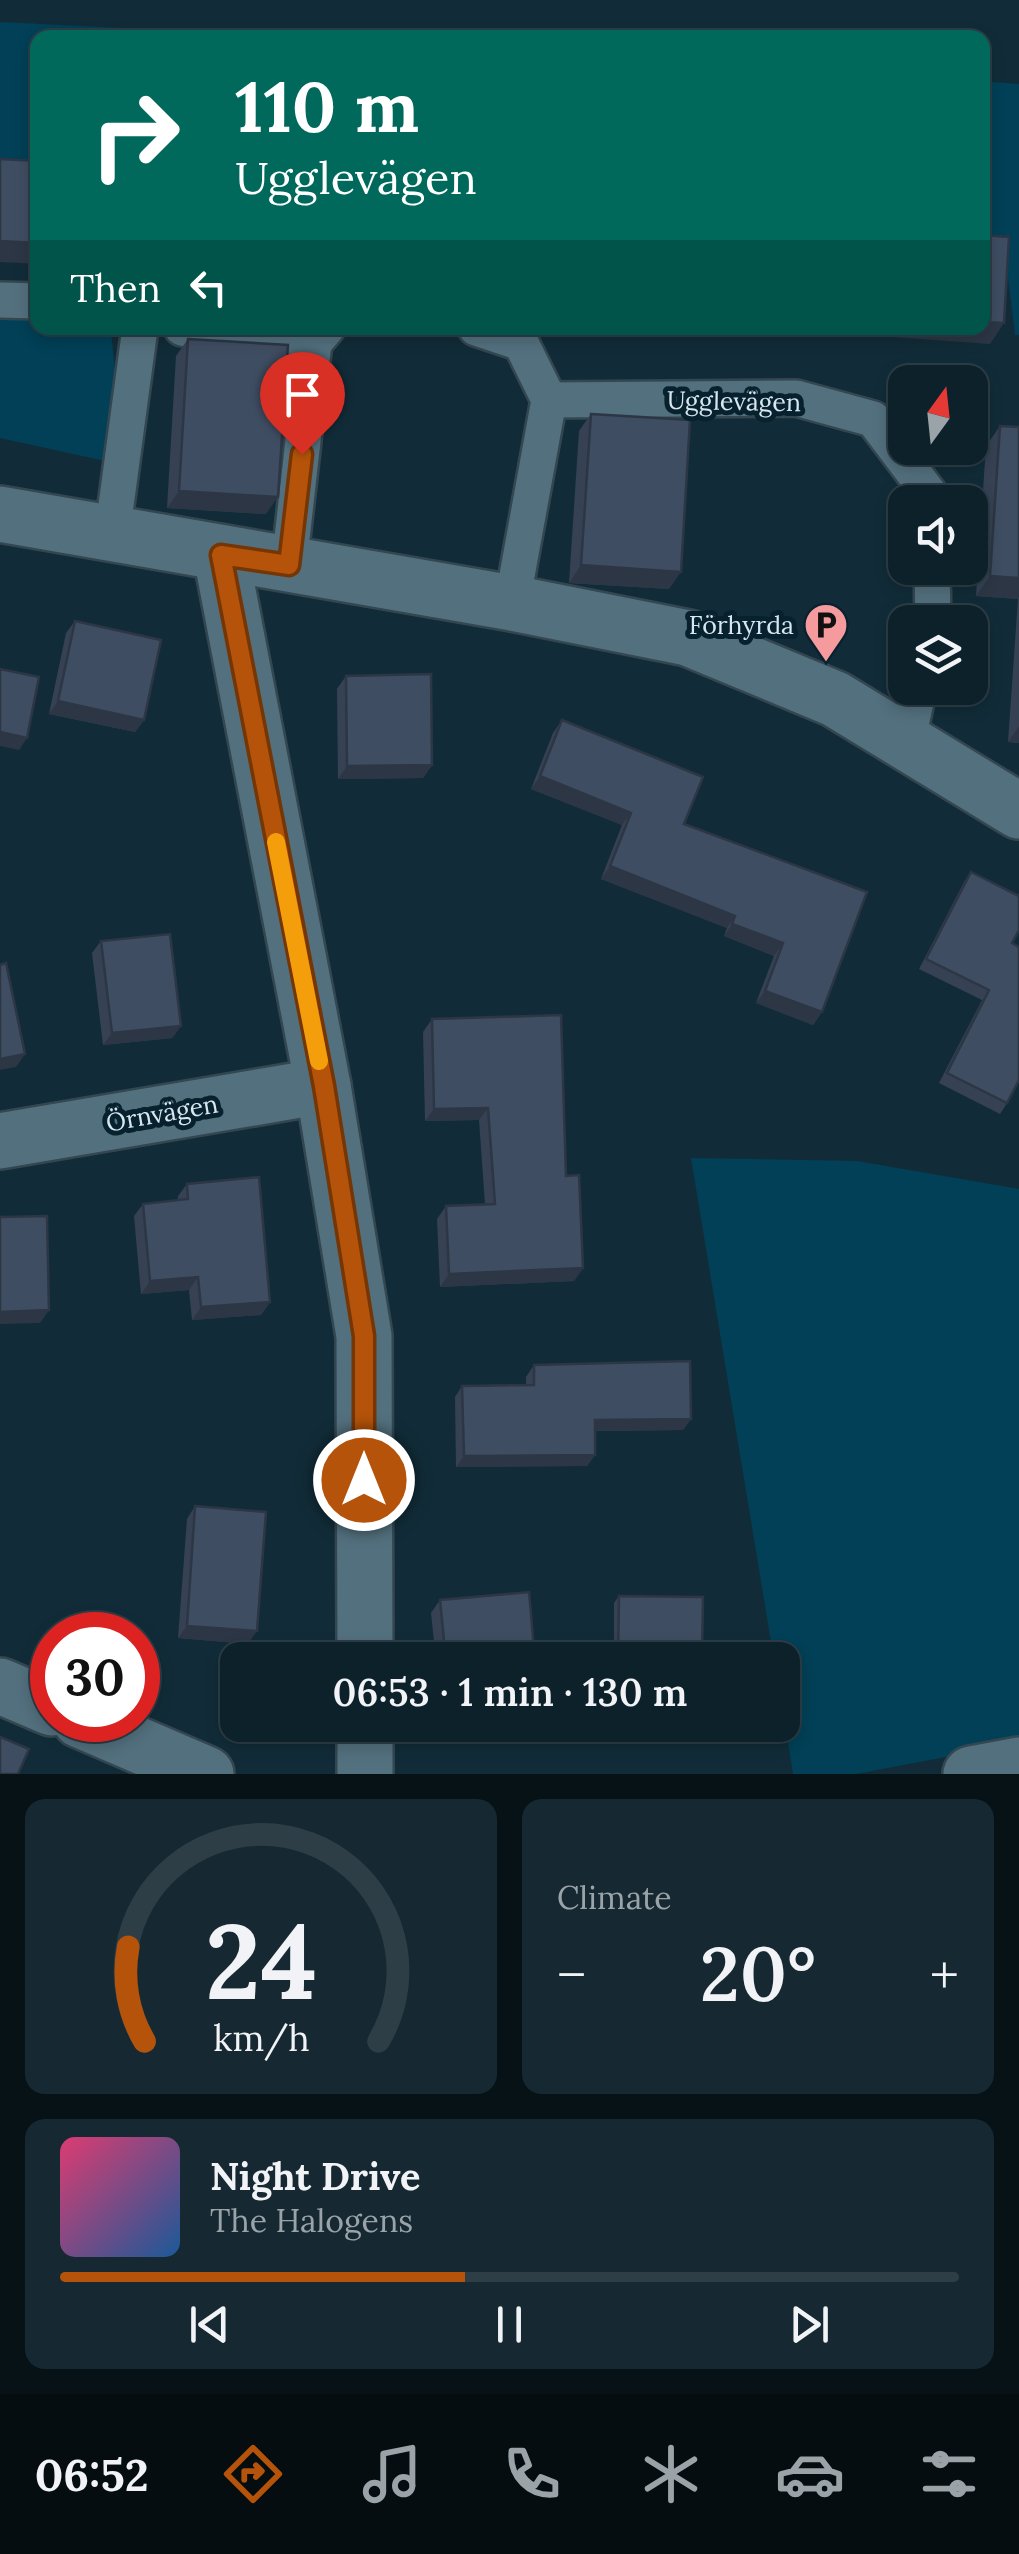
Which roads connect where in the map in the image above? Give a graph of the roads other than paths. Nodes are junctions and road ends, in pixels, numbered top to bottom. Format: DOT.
graph roads {
  1 [pos="0,300"];
  2 [pos="30,301"];
  3 [pos="139,335"];
  4 [pos="320,335"];
  5 [pos="497,335"];
  6 [pos="549,400"];
  7 [pos="923,485"];
  8 [pos="0,514"];
  9 [pos="112,535"];
  10 [pos="221,555"];
  11 [pos="289,565"];
  12 [pos="512,604"];
  13 [pos="915,705"];
  14 [pos="907,743"];
  15 [pos="1019,811"];
  16 [pos="324,1086"];
  17 [pos="0,1141"];
  18 [pos="365,1642"];
  19 [pos="0,1686"];
  20 [pos="30,1699"];
  21 [pos="131,1742"];
  22 [pos="365,1742"];
  23 [pos="1019,1765"];
  24 [pos="206,1774"];
  25 [pos="366,1774"];
  26 [pos="972,1774"];
  1 -- 2 [label="lane"];
  3 -- 9 [label="lane"];
  4 -- 11 [label="lane"];
  5 -- 6 [label="lane"];
  6 -- 7 [label="lane, Ugglevägen"];
  6 -- 12 [label="lane"];
  8 -- 9 [label="street"];
  9 -- 10 [label="street"];
  10 -- 11 [label="street"];
  10 -- 16 [label="street"];
  11 -- 12 [label="street"];
  12 -- 14 [label="street"];
  13 -- 14 [label="lane"];
  14 -- 15 [label="street"];
  16 -- 17 [label="street, Örnvägen"];
  16 -- 18 [label="street"];
  19 -- 20 [label="street"];
  21 -- 24 [label="street"];
  22 -- 25 [label="street"];
  23 -- 26 [label="street"];
}
